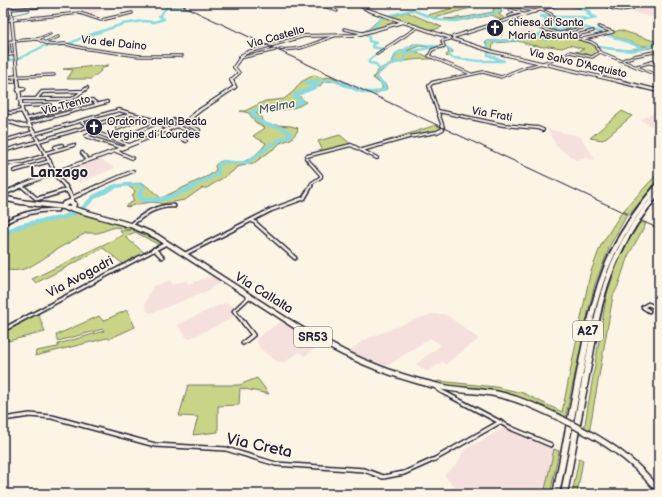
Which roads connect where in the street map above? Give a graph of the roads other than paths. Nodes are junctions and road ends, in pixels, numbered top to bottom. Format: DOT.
graph roads {
  1 [pos="10,3"];
  2 [pos="58,3"];
  3 [pos="333,3"];
  4 [pos="356,3"];
  5 [pos="373,3"];
  6 [pos="519,3"];
  7 [pos="532,3"];
  8 [pos="561,3"];
  9 [pos="602,3"];
  10 [pos="619,3"];
  11 [pos="637,3"];
  12 [pos="36,4"];
  13 [pos="643,4"];
  14 [pos="360,5"];
  15 [pos="553,6"];
  16 [pos="37,7"];
  17 [pos="11,9"];
  18 [pos="509,9"];
  19 [pos="541,10"];
  20 [pos="337,11"];
  21 [pos="535,12"];
  22 [pos="132,13"];
  23 [pos="519,13"];
  24 [pos="525,15"];
  25 [pos="509,16"];
  26 [pos="12,19"];
  27 [pos="511,20"];
  28 [pos="3,21"];
  29 [pos="403,22"];
  30 [pos="419,27"];
  31 [pos="599,27"];
  32 [pos="568,28"];
  33 [pos="582,28"];
  34 [pos="344,29"];
  35 [pos="593,31"];
  36 [pos="362,33"];
  37 [pos="560,33"];
  38 [pos="50,34"];
  39 [pos="338,35"];
  40 [pos="571,36"];
  41 [pos="58,37"];
  42 [pos="452,38"];
  43 [pos="37,39"];
  44 [pos="582,39"];
  45 [pos="14,41"];
  46 [pos="46,42"];
  47 [pos="3,43"];
  48 [pos="280,49"];
  49 [pos="275,50"];
  50 [pos="659,51"];
  51 [pos="600,52"];
  52 [pos="15,54"];
  53 [pos="377,54"];
  54 [pos="10,55"];
  55 [pos="3,56"];
  56 [pos="182,56"];
  57 [pos="240,58"];
  58 [pos="623,60"];
  59 [pos="659,60"];
  60 [pos="650,62"];
  61 [pos="541,64"];
  62 [pos="659,65"];
  63 [pos="637,66"];
  64 [pos="471,74"];
  65 [pos="54,75"];
  66 [pos="15,76"];
  67 [pos="659,76"];
  68 [pos="3,77"];
  69 [pos="3,82"];
  70 [pos="87,88"];
  71 [pos="83,91"];
  72 [pos="659,91"];
  73 [pos="37,98"];
  74 [pos="19,99"];
  75 [pos="107,102"];
  76 [pos="98,104"];
  77 [pos="50,105"];
  78 [pos="20,106"];
  79 [pos="3,110"];
  80 [pos="22,111"];
  81 [pos="438,111"];
  82 [pos="131,114"];
  83 [pos="144,117"];
  84 [pos="26,119"];
  85 [pos="3,120"];
  86 [pos="174,120"];
  87 [pos="81,121"];
  88 [pos="158,123"];
  89 [pos="183,123"];
  90 [pos="29,125"];
  91 [pos="177,126"];
  92 [pos="87,127"];
  93 [pos="117,129"];
  94 [pos="168,129"];
  95 [pos="199,130"];
  96 [pos="544,130"];
  97 [pos="165,131"];
  98 [pos="190,132"];
  99 [pos="34,133"];
  100 [pos="93,133"];
  101 [pos="117,140"];
  102 [pos="3,141"];
  103 [pos="39,141"];
  104 [pos="186,141"];
  105 [pos="62,145"];
  106 [pos="74,145"];
  107 [pos="129,146"];
  108 [pos="123,148"];
  109 [pos="57,150"];
  110 [pos="362,150"];
  111 [pos="116,151"];
  112 [pos="3,152"];
  113 [pos="82,152"];
  114 [pos="46,154"];
  115 [pos="132,158"];
  116 [pos="377,158"];
  117 [pos="88,160"];
  118 [pos="50,161"];
  119 [pos="3,164"];
  120 [pos="53,166"];
  121 [pos="14,171"];
  122 [pos="133,171"];
  123 [pos="62,172"];
  124 [pos="55,174"];
  125 [pos="60,179"];
  126 [pos="659,185"];
  127 [pos="21,186"];
  128 [pos="67,190"];
  129 [pos="659,192"];
  130 [pos="3,194"];
  131 [pos="3,198"];
  132 [pos="69,203"];
  133 [pos="174,206"];
  134 [pos="70,208"];
  135 [pos="57,210"];
  136 [pos="83,211"];
  137 [pos="252,220"];
  138 [pos="3,223"];
  139 [pos="130,225"];
  140 [pos="167,243"];
  141 [pos="154,250"];
  142 [pos="185,254"];
  143 [pos="162,257"];
  144 [pos="295,258"];
  145 [pos="249,297"];
  146 [pos="659,309"];
  147 [pos="649,311"];
  148 [pos="3,330"];
  149 [pos="242,343"];
  150 [pos="437,386"];
  151 [pos="3,419"];
  152 [pos="500,422"];
  153 [pos="551,445"];
  154 [pos="659,491"];
  155 [pos="556,494"];
  156 [pos="564,494"];
  1 -- 17 [label="street"];
  2 -- 16 [label="street"];
  3 -- 20 [label="street"];
  4 -- 14 [label="street"];
  5 -- 14 [label="street"];
  6 -- 21 [label="street"];
  7 -- 15 [label="street"];
  8 -- 15 [label="street"];
  9 -- 10 [label="street"];
  11 -- 13 [label="street"];
  12 -- 16 [label="street"];
  14 -- 29 [label="street"];
  15 -- 19 [label="street"];
  16 -- 17 [label="street"];
  17 -- 26 [label="street"];
  18 -- 23 [label="street"];
  19 -- 21 [label="street"];
  19 -- 32 [label="street"];
  21 -- 24 [label="street"];
  22 -- 26 [label="street"];
  23 -- 24 [label="street"];
  23 -- 25 [label="street"];
  24 -- 27 [label="street"];
  26 -- 28 [label="street"];
  26 -- 45 [label="street"];
  27 -- 37 [label="street"];
  27 -- 42 [label="street"];
  29 -- 30 [label="street"];
  29 -- 36 [label="street, Via Castello"];
  30 -- 42 [label="street"];
  30 -- 53 [label="street"];
  31 -- 44 [label="street"];
  33 -- 37 [label="street"];
  34 -- 36 [label="street"];
  35 -- 40 [label="street"];
  36 -- 39 [label="street, Via Castello"];
  37 -- 40 [label="street"];
  38 -- 43 [label="street, Via del Daino"];
  39 -- 48 [label="street, Via Castello"];
  39 -- 57 [label="street, Via Castello"];
  40 -- 44 [label="street"];
  41 -- 46 [label="street"];
  42 -- 61 [label="street, Via Salvo D'Acquisto"];
  42 -- 64 [label="street"];
  43 -- 45 [label="street, Via del Daino"];
  43 -- 46 [label="street, Via del Daino"];
  44 -- 51 [label="street"];
  45 -- 47 [label="street, Via del Daino"];
  45 -- 52 [label="street"];
  46 -- 56 [label="street, Via del Daino"];
  47 -- 54 [label="street"];
  49 -- 57 [label="street, Via Castello"];
  50 -- 58 [label="street"];
  51 -- 58 [label="street"];
  51 -- 61 [label="street"];
  52 -- 54 [label="street"];
  52 -- 66 [label="street"];
  54 -- 55 [label="street"];
  57 -- 89 [label="street"];
  58 -- 63 [label="street"];
  59 -- 60 [label="street"];
  60 -- 62 [label="street"];
  60 -- 63 [label="street"];
  61 -- 64 [label="street"];
  61 -- 72 [label="street, Via Salvo D'Acquisto"];
  63 -- 67 [label="street"];
  64 -- 81 [label="street"];
  65 -- 66 [label="street"];
  66 -- 68 [label="street"];
  66 -- 69 [label="street"];
  66 -- 74 [label="street"];
  70 -- 71 [label="street"];
  71 -- 73 [label="street"];
  71 -- 73 [label="street"];
  73 -- 74 [label="street"];
  74 -- 78 [label="street"];
  75 -- 76 [label="street, Via Trento"];
  76 -- 84 [label="street"];
  76 -- 90 [label="street, Via Trento"];
  77 -- 78 [label="street"];
  78 -- 80 [label="street"];
  79 -- 80 [label="street"];
  80 -- 84 [label="street"];
  81 -- 96 [label="street, Via Frati"];
  81 -- 110 [label="street"];
  82 -- 83 [label="street"];
  82 -- 87 [label="street"];
  82 -- 92 [label="street"];
  83 -- 88 [label="street"];
  83 -- 93 [label="street"];
  84 -- 90 [label="street"];
  85 -- 90 [label="street"];
  86 -- 89 [label="street"];
  87 -- 92 [label="street"];
  87 -- 99 [label="street"];
  88 -- 94 [label="street"];
  88 -- 101 [label="street"];
  89 -- 91 [label="street"];
  89 -- 95 [label="street"];
  90 -- 99 [label="street"];
  91 -- 94 [label="street"];
  91 -- 98 [label="street"];
  92 -- 101 [label="street"];
  92 -- 103 [label="street"];
  94 -- 97 [label="street"];
  97 -- 104 [label="street"];
  97 -- 107 [label="street"];
  99 -- 102 [label="street"];
  99 -- 103 [label="street"];
  100 -- 108 [label="street"];
  101 -- 107 [label="street"];
  103 -- 112 [label="street"];
  103 -- 114 [label="street"];
  105 -- 109 [label="street"];
  106 -- 109 [label="street"];
  107 -- 108 [label="street"];
  108 -- 111 [label="street"];
  109 -- 114 [label="street"];
  110 -- 116 [label="street"];
  110 -- 137 [label="street"];
  111 -- 115 [label="street"];
  111 -- 117 [label="street"];
  113 -- 117 [label="street"];
  114 -- 118 [label="street"];
  114 -- 119 [label="street"];
  117 -- 123 [label="street"];
  118 -- 120 [label="street"];
  118 -- 121 [label="street"];
  120 -- 123 [label="street"];
  120 -- 124 [label="street"];
  122 -- 132 [label="street"];
  123 -- 124 [label="street"];
  123 -- 125 [label="street"];
  124 -- 125 [label="street, Via Callalta"];
  124 -- 127 [label="street"];
  125 -- 128 [label="street, Via Callalta"];
  126 -- 155 [label="highway, A27"];
  127 -- 128 [label="street"];
  127 -- 130 [label="street"];
  128 -- 132 [label="street, Via Callalta"];
  129 -- 156 [label="highway, A27"];
  131 -- 132 [label="main road, SR53"];
  132 -- 134 [label="main road, Via Callalta"];
  132 -- 134 [label="main road"];
  132 -- 136 [label="main road, Via Callalta / SR53"];
  133 -- 139 [label="street"];
  134 -- 136 [label="main road, Via Callalta / SR53"];
  135 -- 138 [label="street"];
  136 -- 139 [label="main road, Via Callalta / SR53"];
  137 -- 142 [label="street"];
  137 -- 144 [label="street"];
  139 -- 140 [label="main road, Via Callalta / SR53"];
  140 -- 141 [label="street, Via Avogadri"];
  140 -- 142 [label="main road, Via Callalta / SR53"];
  141 -- 143 [label="street"];
  141 -- 148 [label="street, Via Avogadri"];
  142 -- 145 [label="main road, Via Callalta / SR53"];
  145 -- 149 [label="street"];
  145 -- 150 [label="main road, Via Callalta / SR53"];
  146 -- 147 [label="street"];
  150 -- 152 [label="street, Via Callalta"];
  150 -- 154 [label="main road, Via Callalta / SR53, bridge"];
  151 -- 152 [label="street, Via Creta"];
  152 -- 153 [label="street, Via Callalta"];
}
